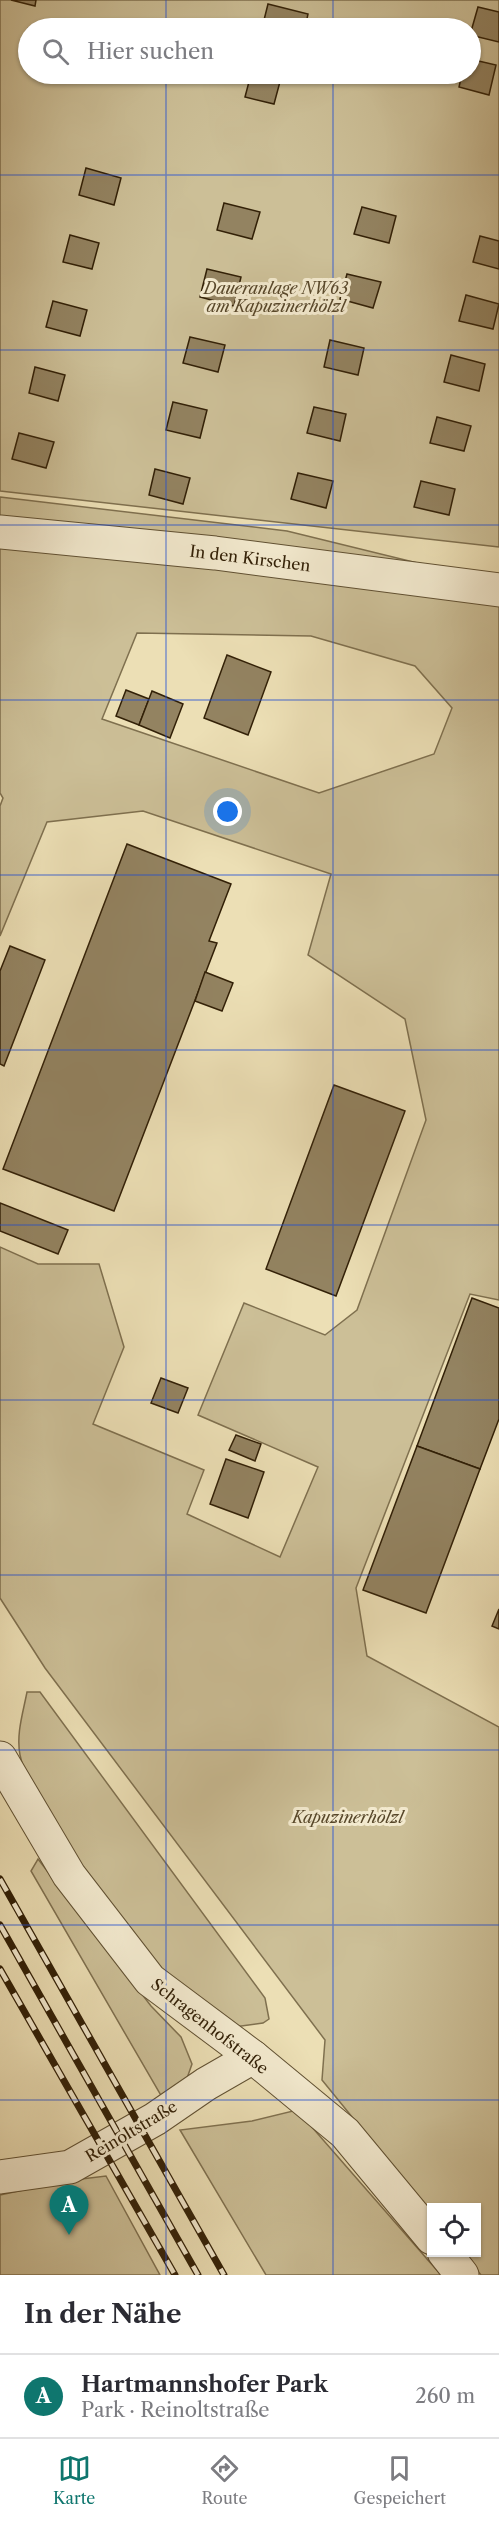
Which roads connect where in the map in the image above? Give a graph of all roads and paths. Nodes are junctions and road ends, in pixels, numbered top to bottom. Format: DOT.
graph roads {
  1 [pos="0,532"];
  2 [pos="499,590"];
  3 [pos="0,1758"];
  4 [pos="253,2058"];
  5 [pos="0,2177"];
  6 [pos="427,2232"];
  7 [pos="447,2257"];
  8 [pos="462,2275"];
  1 -- 2 [label="street, In den Kirschen"];
  3 -- 4 [label="street, Schragenhofstraße"];
  4 -- 5 [label="street, Reinoltstraße"];
  4 -- 6 [label="street, Schragenhofstraße"];
  7 -- 8 [label="street"];
}
